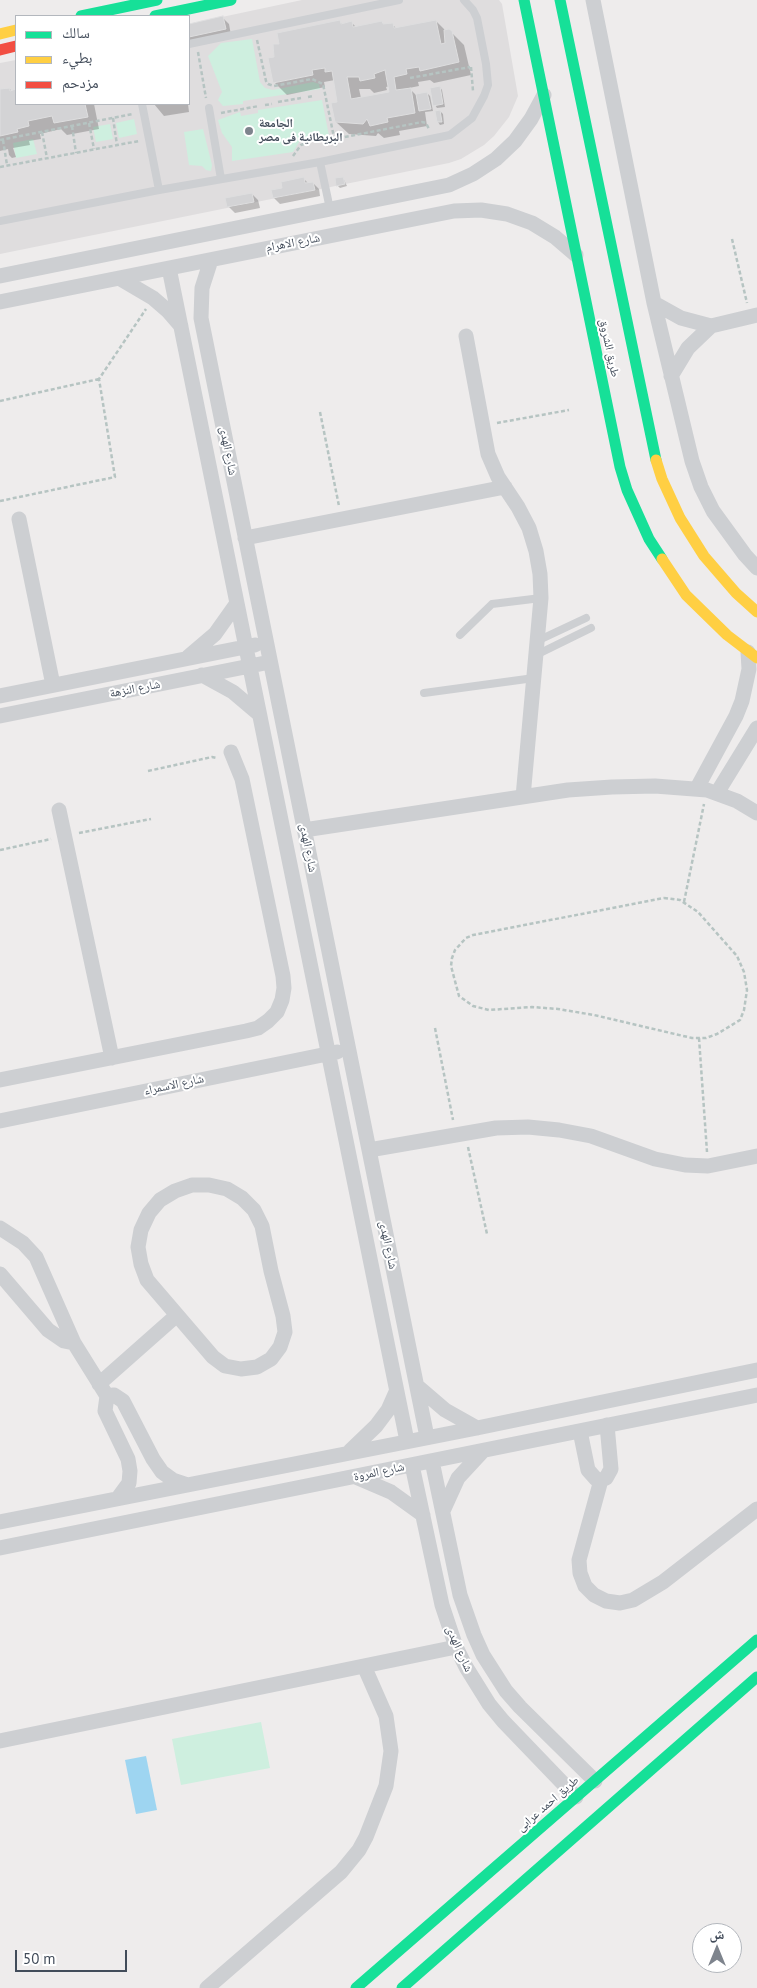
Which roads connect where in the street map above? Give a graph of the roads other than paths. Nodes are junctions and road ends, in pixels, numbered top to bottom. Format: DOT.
graph roads {
  1 [pos="157,0"];
  2 [pos="231,0"];
  3 [pos="398,0"];
  4 [pos="464,0"];
  5 [pos="524,0"];
  6 [pos="560,0"];
  7 [pos="593,0"];
  8 [pos="132,11"];
  9 [pos="91,15"];
  10 [pos="160,15"];
  11 [pos="15,30"];
  12 [pos="0,34"];
  13 [pos="193,43"];
  14 [pos="15,46"];
  15 [pos="0,50"];
  16 [pos="544,95"];
  17 [pos="209,104"];
  18 [pos="143,108"];
  19 [pos="320,162"];
  20 [pos="221,179"];
  21 [pos="449,185"];
  22 [pos="159,190"];
  23 [pos="330,209"];
  24 [pos="454,211"];
  25 [pos="0,221"];
  26 [pos="576,255"];
  27 [pos="211,260"];
  28 [pos="169,268"];
  29 [pos="0,276"];
  30 [pos="119,278"];
  31 [pos="0,302"];
  32 [pos="654,303"];
  33 [pos="753,316"];
  34 [pos="180,326"];
  35 [pos="711,326"];
  36 [pos="466,336"];
  37 [pos="671,376"];
  38 [pos="505,486"];
  39 [pos="19,519"];
  40 [pos="246,538"];
  41 [pos="757,568"];
  42 [pos="541,598"];
  43 [pos="236,602"];
  44 [pos="757,612"];
  45 [pos="586,618"];
  46 [pos="590,628"];
  47 [pos="460,635"];
  48 [pos="267,643"];
  49 [pos="246,647"];
  50 [pos="537,648"];
  51 [pos="753,655"];
  52 [pos="186,659"];
  53 [pos="270,662"];
  54 [pos="249,666"];
  55 [pos="202,676"];
  56 [pos="534,678"];
  57 [pos="53,686"];
  58 [pos="424,693"];
  59 [pos="0,696"];
  60 [pos="259,714"];
  61 [pos="0,716"];
  62 [pos="757,728"];
  63 [pos="233,756"];
  64 [pos="707,790"];
  65 [pos="524,797"];
  66 [pos="59,810"];
  67 [pos="757,813"];
  68 [pos="304,830"];
  69 [pos="349,1050"];
  70 [pos="328,1054"];
  71 [pos="112,1058"];
  72 [pos="0,1080"];
  73 [pos="0,1121"];
  74 [pos="369,1150"];
  75 [pos="757,1156"];
  76 [pos="0,1228"];
  77 [pos="0,1274"];
  78 [pos="177,1315"];
  79 [pos="74,1343"];
  80 [pos="757,1370"];
  81 [pos="417,1386"];
  82 [pos="103,1390"];
  83 [pos="396,1392"];
  84 [pos="757,1395"];
  85 [pos="607,1426"];
  86 [pos="477,1428"];
  87 [pos="580,1431"];
  88 [pos="427,1437"];
  89 [pos="407,1441"];
  90 [pos="483,1451"];
  91 [pos="348,1453"];
  92 [pos="432,1461"];
  93 [pos="412,1465"];
  94 [pos="355,1477"];
  95 [pos="602,1480"];
  96 [pos="185,1484"];
  97 [pos="118,1498"];
  98 [pos="757,1509"];
  99 [pos="443,1511"];
  100 [pos="424,1516"];
  101 [pos="0,1522"];
  102 [pos="0,1548"];
  103 [pos="757,1640"];
  104 [pos="456,1647"];
  105 [pos="364,1666"];
  106 [pos="757,1677"];
  107 [pos="668,1736"];
  108 [pos="0,1741"];
  109 [pos="595,1781"];
  110 [pos="576,1797"];
  111 [pos="437,1937"];
  112 [pos="207,1988"];
  113 [pos="356,1988"];
  114 [pos="402,1988"];
  1 -- 8 [label="street"];
  2 -- 10 [label="street"];
  3 -- 13 [label="lane"];
  4 -- 19 [label="lane"];
  5 -- 16 [label="street, طريق الشروق"];
  6 -- 44 [label="street, طريق الشروق"];
  7 -- 32 [label="street"];
  8 -- 9 [label="street"];
  11 -- 12 [label="street"];
  14 -- 15 [label="street"];
  16 -- 21 [label="street, شارع الاهرام"];
  16 -- 26 [label="street, طريق الشروق"];
  17 -- 20 [label="lane"];
  18 -- 22 [label="lane"];
  19 -- 20 [label="lane"];
  19 -- 23 [label="lane"];
  20 -- 22 [label="lane"];
  21 -- 23 [label="street, شارع الاهرام"];
  21 -- 24 [label="street"];
  22 -- 25 [label="lane"];
  23 -- 29 [label="street, شارع الاهرام"];
  24 -- 26 [label="street, شارع الاهرام"];
  24 -- 27 [label="street, شارع الاهرام"];
  26 -- 51 [label="street, طريق الشروق"];
  27 -- 28 [label="street, شارع الاهرام"];
  27 -- 40 [label="street, شارع الهدى"];
  28 -- 30 [label="street, شارع الاهرام"];
  28 -- 34 [label="street, شارع الهدى"];
  30 -- 31 [label="street, شارع الاهرام"];
  30 -- 34 [label="street"];
  32 -- 35 [label="street"];
  32 -- 37 [label="street"];
  33 -- 35 [label="street"];
  34 -- 43 [label="street, شارع الهدى"];
  35 -- 37 [label="street"];
  36 -- 38 [label="street"];
  37 -- 41 [label="street"];
  38 -- 40 [label="street"];
  38 -- 42 [label="street"];
  39 -- 57 [label="street"];
  40 -- 48 [label="street, شارع الهدى"];
  42 -- 47 [label="lane"];
  42 -- 50 [label="street"];
  43 -- 49 [label="street, شارع الهدى"];
  43 -- 52 [label="street"];
  45 -- 50 [label="lane"];
  46 -- 50 [label="lane"];
  48 -- 49 [label="street, شارع النزهة"];
  48 -- 53 [label="street, شارع الهدى"];
  49 -- 52 [label="street, شارع النزهة"];
  49 -- 54 [label="street, شارع الهدى"];
  50 -- 56 [label="street"];
  51 -- 64 [label="street"];
  52 -- 57 [label="street, شارع النزهة"];
  53 -- 54 [label="street, شارع النزهة"];
  53 -- 68 [label="street, شارع الهدى"];
  54 -- 55 [label="street, شارع النزهة"];
  54 -- 60 [label="street, شارع الهدى"];
  55 -- 60 [label="street"];
  55 -- 61 [label="street, شارع النزهة"];
  56 -- 58 [label="lane"];
  56 -- 65 [label="street"];
  57 -- 59 [label="street, شارع النزهة"];
  60 -- 70 [label="street, شارع الهدى"];
  62 -- 64 [label="street"];
  63 -- 71 [label="street"];
  64 -- 65 [label="street"];
  64 -- 67 [label="street"];
  65 -- 68 [label="street"];
  66 -- 71 [label="street"];
  68 -- 69 [label="street, شارع الهدى"];
  69 -- 70 [label="street, شارع الاسمراء"];
  69 -- 74 [label="street, شارع الهدى"];
  70 -- 73 [label="street, شارع الاسمراء"];
  70 -- 83 [label="street, شارع الهدى"];
  71 -- 72 [label="street"];
  74 -- 75 [label="street"];
  74 -- 81 [label="street, شارع الهدى"];
  76 -- 79 [label="street"];
  77 -- 79 [label="street"];
  78 -- 78 [label="street"];
  78 -- 82 [label="street"];
  79 -- 82 [label="street"];
  80 -- 86 [label="street, شارع المروة"];
  81 -- 86 [label="street"];
  81 -- 88 [label="street, شارع الهدى"];
  82 -- 96 [label="street"];
  82 -- 97 [label="street"];
  83 -- 89 [label="street, شارع الهدى"];
  83 -- 91 [label="street"];
  84 -- 85 [label="street, شارع المروة"];
  85 -- 87 [label="street, شارع المروة"];
  85 -- 95 [label="street"];
  86 -- 88 [label="street, شارع المروة"];
  87 -- 90 [label="street, شارع المروة"];
  87 -- 95 [label="street"];
  88 -- 89 [label="street, شارع المروة"];
  89 -- 91 [label="street, شارع المروة"];
  90 -- 92 [label="street, شارع المروة"];
  90 -- 99 [label="street"];
  91 -- 96 [label="street, شارع المروة"];
  92 -- 93 [label="street, شارع المروة"];
  92 -- 99 [label="street, شارع الهدى"];
  93 -- 94 [label="street, شارع المروة"];
  93 -- 100 [label="street, شارع الهدى"];
  94 -- 100 [label="street"];
  94 -- 102 [label="street, شارع المروة"];
  95 -- 98 [label="street"];
  96 -- 97 [label="street, شارع المروة"];
  97 -- 101 [label="street, شارع المروة"];
  99 -- 109 [label="street, شارع الهدى"];
  100 -- 104 [label="street, شارع الهدى"];
  103 -- 107 [label="street, طريق احمد عرابى"];
  104 -- 105 [label="street"];
  104 -- 110 [label="street, شارع الهدى"];
  105 -- 108 [label="street"];
  105 -- 112 [label="street"];
  106 -- 107 [label="street, طريق احمد عرابى"];
  107 -- 109 [label="street, طريق احمد عرابى"];
  107 -- 111 [label="street, طريق احمد عرابى"];
  109 -- 110 [label="street, طريق احمد عرابى"];
  110 -- 111 [label="street, طريق احمد عرابى"];
  111 -- 113 [label="street, طريق احمد عرابى"];
  111 -- 114 [label="street, طريق احمد عرابى"];
}
